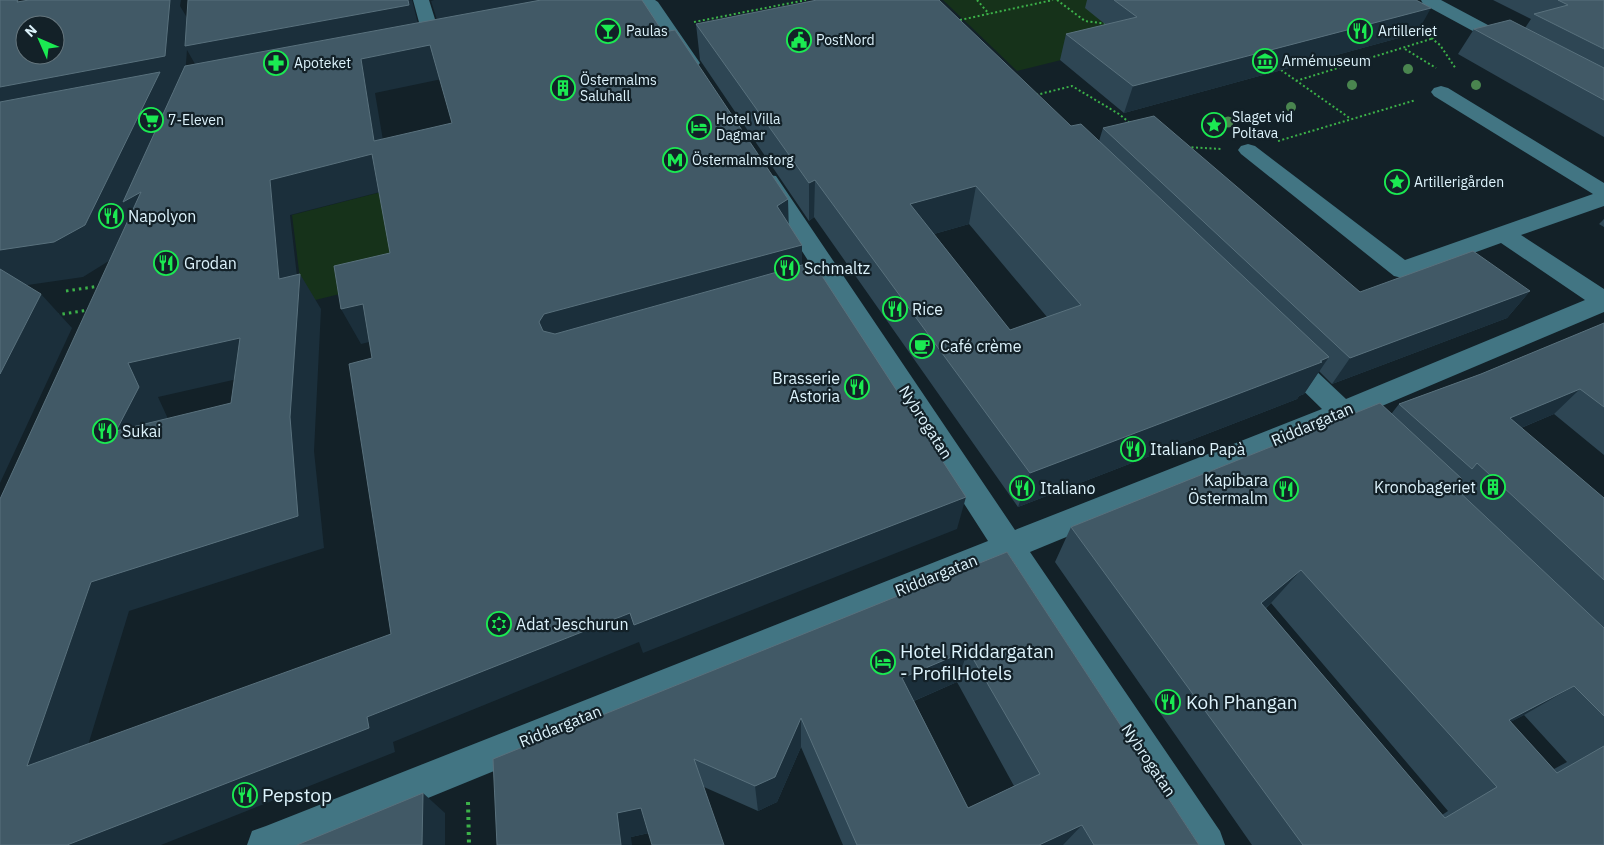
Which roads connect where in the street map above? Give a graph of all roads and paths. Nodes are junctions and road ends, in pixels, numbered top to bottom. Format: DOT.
graph roads {
  1 [pos="421,0"];
  2 [pos="806,0"];
  3 [pos="977,0"];
  4 [pos="1055,0"];
  5 [pos="1429,0"];
  6 [pos="647,5"];
  7 [pos="989,14"];
  8 [pos="960,20"];
  9 [pos="1112,24"];
  10 [pos="1410,24"];
  11 [pos="666,27"];
  12 [pos="1434,38"];
  13 [pos="1405,48"];
  14 [pos="414,52"];
  15 [pos="1530,54"];
  16 [pos="1280,70"];
  17 [pos="1296,81"];
  18 [pos="704,83"];
  19 [pos="1449,86"];
  20 [pos="1036,95"];
  21 [pos="1352,119"];
  22 [pos="1134,127"];
  23 [pos="1180,147"];
  24 [pos="1248,150"];
  25 [pos="758,165"];
  26 [pos="1604,192"];
  27 [pos="1604,198"];
  28 [pos="1503,234"];
  29 [pos="105,285"];
  30 [pos="66,290"];
  31 [pos="1604,302"];
  32 [pos="96,309"];
  33 [pos="55,315"];
  34 [pos="1271,343"];
  35 [pos="1341,412"];
  36 [pos="1369,438"];
  37 [pos="1008,546"];
  38 [pos="266,845"];
  39 [pos="1206,845"];
  1 -- 14 [label="street"];
  2 -- 11 [label="path"];
  3 -- 7 [label="path"];
  4 -- 7 [label="path"];
  4 -- 9 [label="path"];
  5 -- 15 [label="street"];
  6 -- 11 [label="street"];
  7 -- 8 [label="path"];
  10 -- 12 [label="path"];
  11 -- 18 [label="street"];
  12 -- 13 [label="path"];
  12 -- 19 [label="path"];
  13 -- 17 [label="path"];
  13 -- 19 [label="path"];
  16 -- 17 [label="path"];
  17 -- 21 [label="path"];
  19 -- 21 [label="path"];
  19 -- 26 [label="street"];
  20 -- 22 [label="path"];
  21 -- 24 [label="path"];
  23 -- 24 [label="path"];
  24 -- 28 [label="street"];
  25 -- 37 [label="street, Nybrogatan"];
  27 -- 28 [label="street"];
  28 -- 31 [label="street"];
  29 -- 30 [label="path"];
  31 -- 35 [label="street, Riddargatan"];
  32 -- 33 [label="path"];
  34 -- 35 [label="street"];
  35 -- 36 [label="street"];
  35 -- 37 [label="street, Riddargatan"];
  37 -- 38 [label="street, Riddargatan"];
  37 -- 39 [label="street, Nybrogatan"];
}
